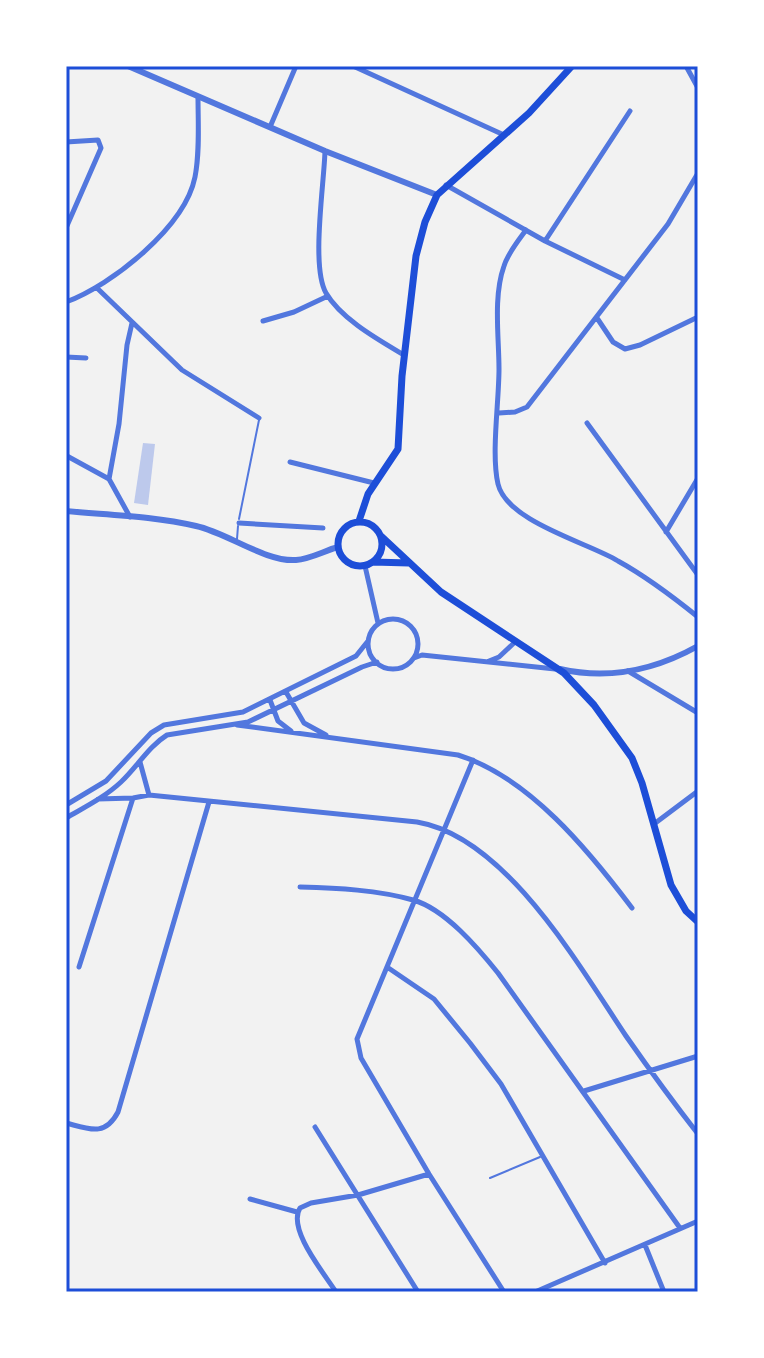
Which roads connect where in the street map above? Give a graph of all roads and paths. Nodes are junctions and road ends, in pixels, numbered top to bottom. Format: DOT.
graph roads {
  1 [pos="128,66"];
  2 [pos="296,66"];
  3 [pos="353,66"];
  4 [pos="572,66"];
  5 [pos="686,66"];
  6 [pos="698,88"];
  7 [pos="198,97"];
  8 [pos="630,111"];
  9 [pos="270,127"];
  10 [pos="504,135"];
  11 [pos="66,142"];
  12 [pos="325,151"];
  13 [pos="698,173"];
  14 [pos="446,185"];
  15 [pos="437,195"];
  16 [pos="69,211"];
  17 [pos="66,228"];
  18 [pos="526,230"];
  19 [pos="545,241"];
  20 [pos="625,280"];
  21 [pos="97,288"];
  22 [pos="328,296"];
  23 [pos="66,302"];
  24 [pos="597,317"];
  25 [pos="698,317"];
  26 [pos="263,321"];
  27 [pos="132,322"];
  28 [pos="404,355"];
  29 [pos="66,357"];
  30 [pos="86,358"];
  31 [pos="499,413"];
  32 [pos="259,418"];
  33 [pos="587,423"];
  34 [pos="67,456"];
  35 [pos="290,462"];
  36 [pos="698,478"];
  37 [pos="109,479"];
  38 [pos="374,483"];
  39 [pos="66,511"];
  40 [pos="130,517"];
  41 [pos="359,521"];
  42 [pos="239,523"];
  43 [pos="323,528"];
  44 [pos="666,532"];
  45 [pos="381,536"];
  46 [pos="237,540"];
  47 [pos="338,547"];
  48 [pos="409,563"];
  49 [pos="369,564"];
  50 [pos="698,575"];
  51 [pos="698,617"];
  52 [pos="378,624"];
  53 [pos="368,641"];
  54 [pos="515,642"];
  55 [pos="698,646"];
  56 [pos="413,658"];
  57 [pos="377,662"];
  58 [pos="485,662"];
  59 [pos="557,669"];
  60 [pos="628,671"];
  61 [pos="286,692"];
  62 [pos="270,700"];
  63 [pos="292,702"];
  64 [pos="273,712"];
  65 [pos="698,713"];
  66 [pos="237,725"];
  67 [pos="298,734"];
  68 [pos="335,738"];
  69 [pos="473,760"];
  70 [pos="140,762"];
  71 [pos="698,791"];
  72 [pos="149,795"];
  73 [pos="133,798"];
  74 [pos="98,799"];
  75 [pos="209,802"];
  76 [pos="66,805"];
  77 [pos="66,818"];
  78 [pos="654,825"];
  79 [pos="445,829"];
  80 [pos="300,887"];
  81 [pos="414,900"];
  82 [pos="632,908"];
  83 [pos="698,922"];
  84 [pos="79,967"];
  85 [pos="387,967"];
  86 [pos="698,1056"];
  87 [pos="649,1070"];
  88 [pos="584,1091"];
  89 [pos="66,1123"];
  90 [pos="315,1127"];
  91 [pos="698,1134"];
  92 [pos="543,1156"];
  93 [pos="429,1174"];
  94 [pos="490,1178"];
  95 [pos="358,1195"];
  96 [pos="250,1199"];
  97 [pos="297,1212"];
  98 [pos="698,1221"];
  99 [pos="680,1228"];
  100 [pos="645,1245"];
  101 [pos="605,1263"];
  102 [pos="336,1292"];
  103 [pos="418,1292"];
  104 [pos="504,1292"];
  105 [pos="535,1292"];
  106 [pos="664,1292"];
  1 -- 7 [label="street"];
  2 -- 9 [label="street"];
  3 -- 10 [label="street"];
  4 -- 10 [label="main road"];
  5 -- 6 [label="street"];
  7 -- 9 [label="street"];
  7 -- 21 [label="street"];
  8 -- 19 [label="street"];
  9 -- 12 [label="street"];
  10 -- 14 [label="main road"];
  11 -- 16 [label="street"];
  12 -- 15 [label="street"];
  12 -- 22 [label="street"];
  13 -- 20 [label="street"];
  14 -- 15 [label="main road"];
  14 -- 18 [label="street"];
  15 -- 28 [label="main road"];
  16 -- 17 [label="street"];
  18 -- 19 [label="street"];
  18 -- 31 [label="street"];
  19 -- 20 [label="street"];
  20 -- 24 [label="street"];
  21 -- 23 [label="street"];
  21 -- 27 [label="street"];
  22 -- 26 [label="street"];
  22 -- 28 [label="street"];
  24 -- 25 [label="street"];
  24 -- 31 [label="street"];
  27 -- 32 [label="street"];
  27 -- 37 [label="street"];
  28 -- 38 [label="main road"];
  29 -- 30 [label="street"];
  31 -- 51 [label="street"];
  32 -- 42 [label="lane"];
  33 -- 44 [label="street"];
  34 -- 37 [label="street"];
  35 -- 38 [label="street"];
  36 -- 44 [label="street"];
  37 -- 40 [label="street"];
  38 -- 41 [label="main road"];
  39 -- 40 [label="street"];
  40 -- 46 [label="street"];
  41 -- 45 [label="main road"];
  41 -- 47 [label="main road"];
  42 -- 43 [label="street"];
  42 -- 46 [label="lane"];
  44 -- 50 [label="street"];
  45 -- 48 [label="main road"];
  45 -- 49 [label="main road"];
  46 -- 47 [label="street"];
  47 -- 49 [label="main road"];
  48 -- 49 [label="main road"];
  48 -- 54 [label="main road"];
  49 -- 52 [label="street"];
  52 -- 53 [label="street"];
  52 -- 56 [label="street"];
  53 -- 57 [label="street"];
  53 -- 61 [label="street"];
  54 -- 58 [label="street"];
  54 -- 59 [label="main road"];
  55 -- 60 [label="street"];
  56 -- 57 [label="street"];
  56 -- 58 [label="street"];
  57 -- 63 [label="street"];
  58 -- 59 [label="street"];
  59 -- 60 [label="street"];
  59 -- 78 [label="main road"];
  60 -- 65 [label="street"];
  61 -- 62 [label="street"];
  61 -- 63 [label="street"];
  62 -- 64 [label="street"];
  62 -- 76 [label="street"];
  63 -- 64 [label="street"];
  63 -- 68 [label="street"];
  64 -- 66 [label="street"];
  64 -- 67 [label="street"];
  66 -- 67 [label="street"];
  66 -- 70 [label="street"];
  67 -- 68 [label="street"];
  68 -- 69 [label="street"];
  69 -- 79 [label="street"];
  69 -- 82 [label="street"];
  70 -- 72 [label="street"];
  70 -- 74 [label="street"];
  71 -- 78 [label="street"];
  72 -- 73 [label="street"];
  72 -- 75 [label="street"];
  73 -- 74 [label="street"];
  73 -- 84 [label="street"];
  74 -- 77 [label="street"];
  75 -- 79 [label="street"];
  75 -- 89 [label="street"];
  78 -- 83 [label="main road"];
  79 -- 81 [label="street"];
  79 -- 87 [label="street"];
  80 -- 81 [label="street"];
  81 -- 85 [label="street"];
  81 -- 88 [label="street"];
  85 -- 92 [label="street"];
  85 -- 93 [label="street"];
  86 -- 87 [label="street"];
  87 -- 88 [label="street"];
  87 -- 91 [label="street"];
  88 -- 99 [label="street"];
  90 -- 95 [label="street"];
  92 -- 94 [label="lane"];
  92 -- 101 [label="street"];
  93 -- 95 [label="street"];
  93 -- 104 [label="street"];
  95 -- 97 [label="street"];
  95 -- 103 [label="street"];
  96 -- 97 [label="street"];
  97 -- 102 [label="street"];
  98 -- 99 [label="street"];
  99 -- 100 [label="street"];
  100 -- 101 [label="street"];
  100 -- 106 [label="street"];
  101 -- 105 [label="street"];
}
